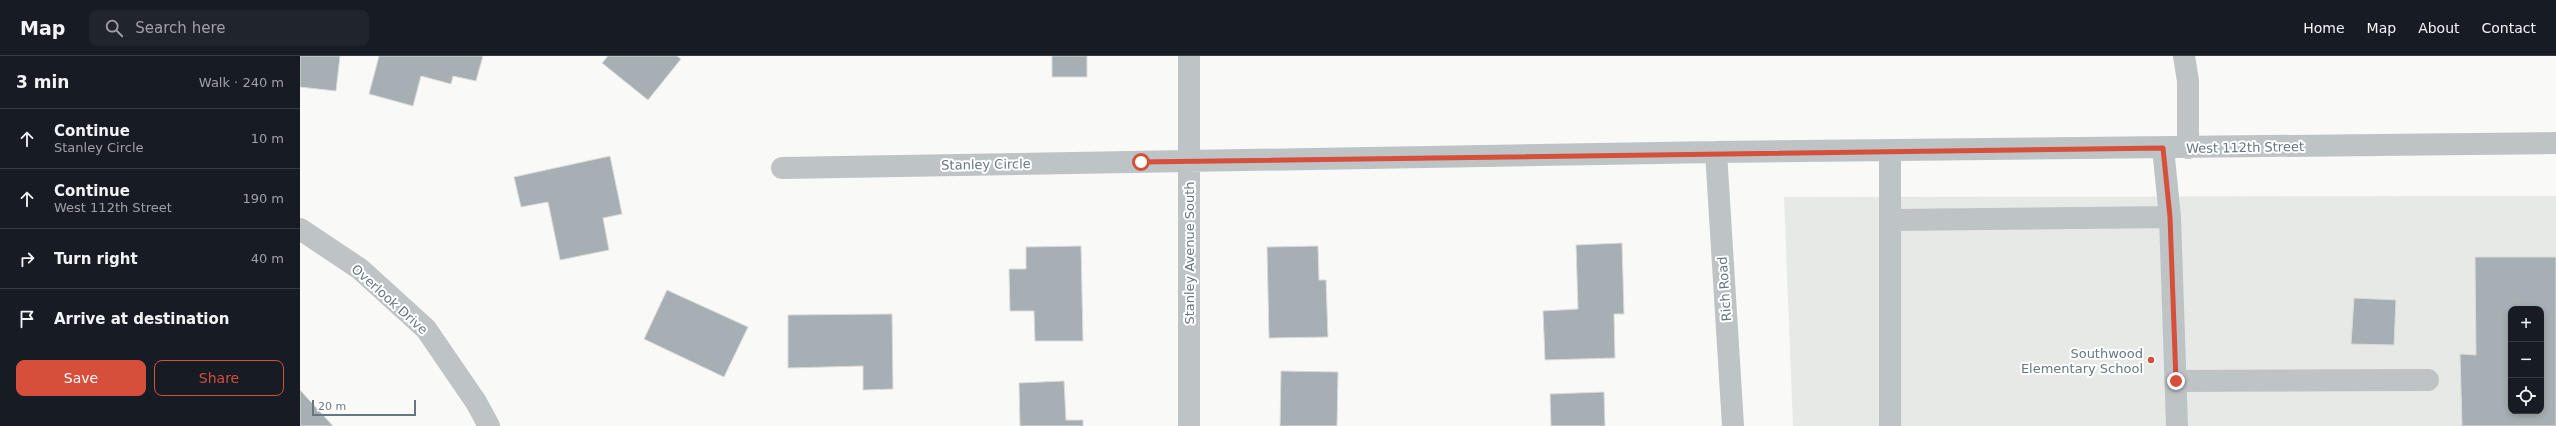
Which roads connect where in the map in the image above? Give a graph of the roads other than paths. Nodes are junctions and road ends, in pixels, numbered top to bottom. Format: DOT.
graph roads {
  1 [pos="1189,56"];
  2 [pos="2184,56"];
  3 [pos="2556,143"];
  4 [pos="2163,148"];
  5 [pos="2188,148"];
  6 [pos="1890,150"];
  7 [pos="1716,152"];
  8 [pos="1189,161"];
  9 [pos="782,168"];
  10 [pos="2170,217"];
  11 [pos="1890,220"];
  12 [pos="300,229"];
  13 [pos="2428,380"];
  14 [pos="2176,381"];
  15 [pos="489,426"];
  16 [pos="1189,426"];
  17 [pos="1733,426"];
  18 [pos="1890,426"];
  19 [pos="2177,426"];
  1 -- 8 [label="street, Stanley Avenue South"];
  2 -- 5 [label="street"];
  3 -- 5 [label="street, West 112th Street"];
  4 -- 5 [label="street, West 112th Street"];
  4 -- 6 [label="street, West 112th Street"];
  4 -- 10 [label="street"];
  6 -- 7 [label="street, West 112th Street"];
  6 -- 11 [label="street"];
  7 -- 8 [label="street, West 112th Street"];
  7 -- 17 [label="street, Rich Road"];
  8 -- 9 [label="street, Stanley Circle"];
  8 -- 16 [label="street, Stanley Avenue South"];
  10 -- 11 [label="street"];
  10 -- 14 [label="street"];
  11 -- 18 [label="street"];
  12 -- 15 [label="street, Overlook Drive"];
  13 -- 14 [label="street"];
  14 -- 19 [label="street"];
}
